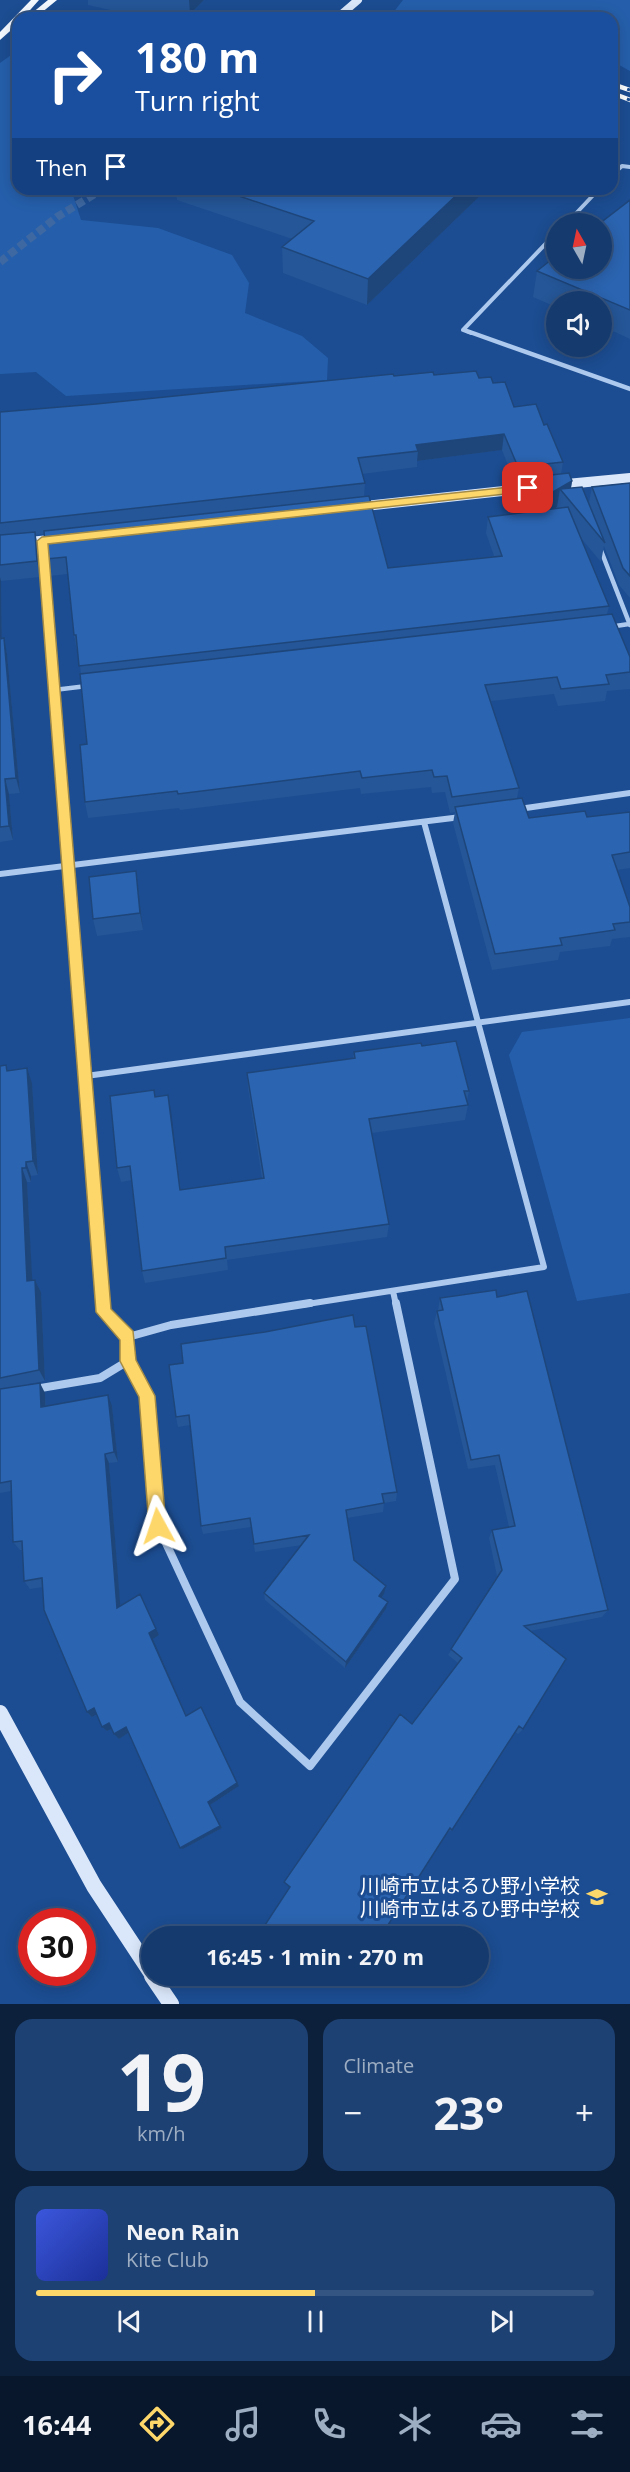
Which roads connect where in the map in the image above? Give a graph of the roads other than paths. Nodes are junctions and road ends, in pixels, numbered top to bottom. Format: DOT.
graph roads {
  1 [pos="34,0"];
  2 [pos="53,0"];
  3 [pos="358,0"];
  4 [pos="23,12"];
  5 [pos="38,12"];
  6 [pos="344,12"];
  7 [pos="12,25"];
  8 [pos="0,39"];
  9 [pos="593,195"];
  10 [pos="576,213"];
  11 [pos="546,243"];
  12 [pos="630,389"];
  13 [pos="630,478"];
  14 [pos="575,483"];
  15 [pos="579,494"];
  16 [pos="350,508"];
  17 [pos="66,538"];
  18 [pos="596,538"];
  19 [pos="42,541"];
  20 [pos="0,545"];
  21 [pos="630,625"];
  22 [pos="606,627"];
  23 [pos="90,686"];
  24 [pos="54,690"];
  25 [pos="630,793"];
  26 [pos="516,809"];
  27 [pos="470,816"];
  28 [pos="424,822"];
  29 [pos="68,866"];
  30 [pos="0,874"];
  31 [pos="630,1002"];
  32 [pos="478,1024"];
  33 [pos="86,1076"];
  34 [pos="393,1292"];
  35 [pos="128,1337"];
  36 [pos="128,1361"];
  37 [pos="22,1391"];
  38 [pos="0,1713"];
  39 [pos="141,1958"];
  40 [pos="159,1986"];
  41 [pos="171,2004"];
  1 -- 4 [label="main road"];
  2 -- 5 [label="main road"];
  3 -- 6 [label="street"];
  7 -- 8 [label="main road"];
  9 -- 10 [label="street"];
  11 -- 12 [label="street"];
  13 -- 14 [label="street"];
  14 -- 15 [label="street"];
  14 -- 16 [label="street"];
  17 -- 19 [label="street"];
  18 -- 21 [label="street"];
  19 -- 20 [label="street"];
  19 -- 24 [label="street"];
  21 -- 22 [label="street"];
  23 -- 24 [label="street"];
  24 -- 29 [label="street"];
  25 -- 26 [label="street"];
  27 -- 28 [label="street"];
  28 -- 29 [label="street"];
  28 -- 32 [label="street"];
  29 -- 30 [label="street"];
  29 -- 33 [label="street"];
  31 -- 32 [label="street"];
  32 -- 33 [label="street"];
  32 -- 34 [label="street"];
  33 -- 35 [label="street"];
  34 -- 35 [label="street"];
  34 -- 36 [label="street"];
  35 -- 36 [label="street"];
  36 -- 37 [label="street"];
  38 -- 39 [label="street"];
  40 -- 41 [label="street"];
}
